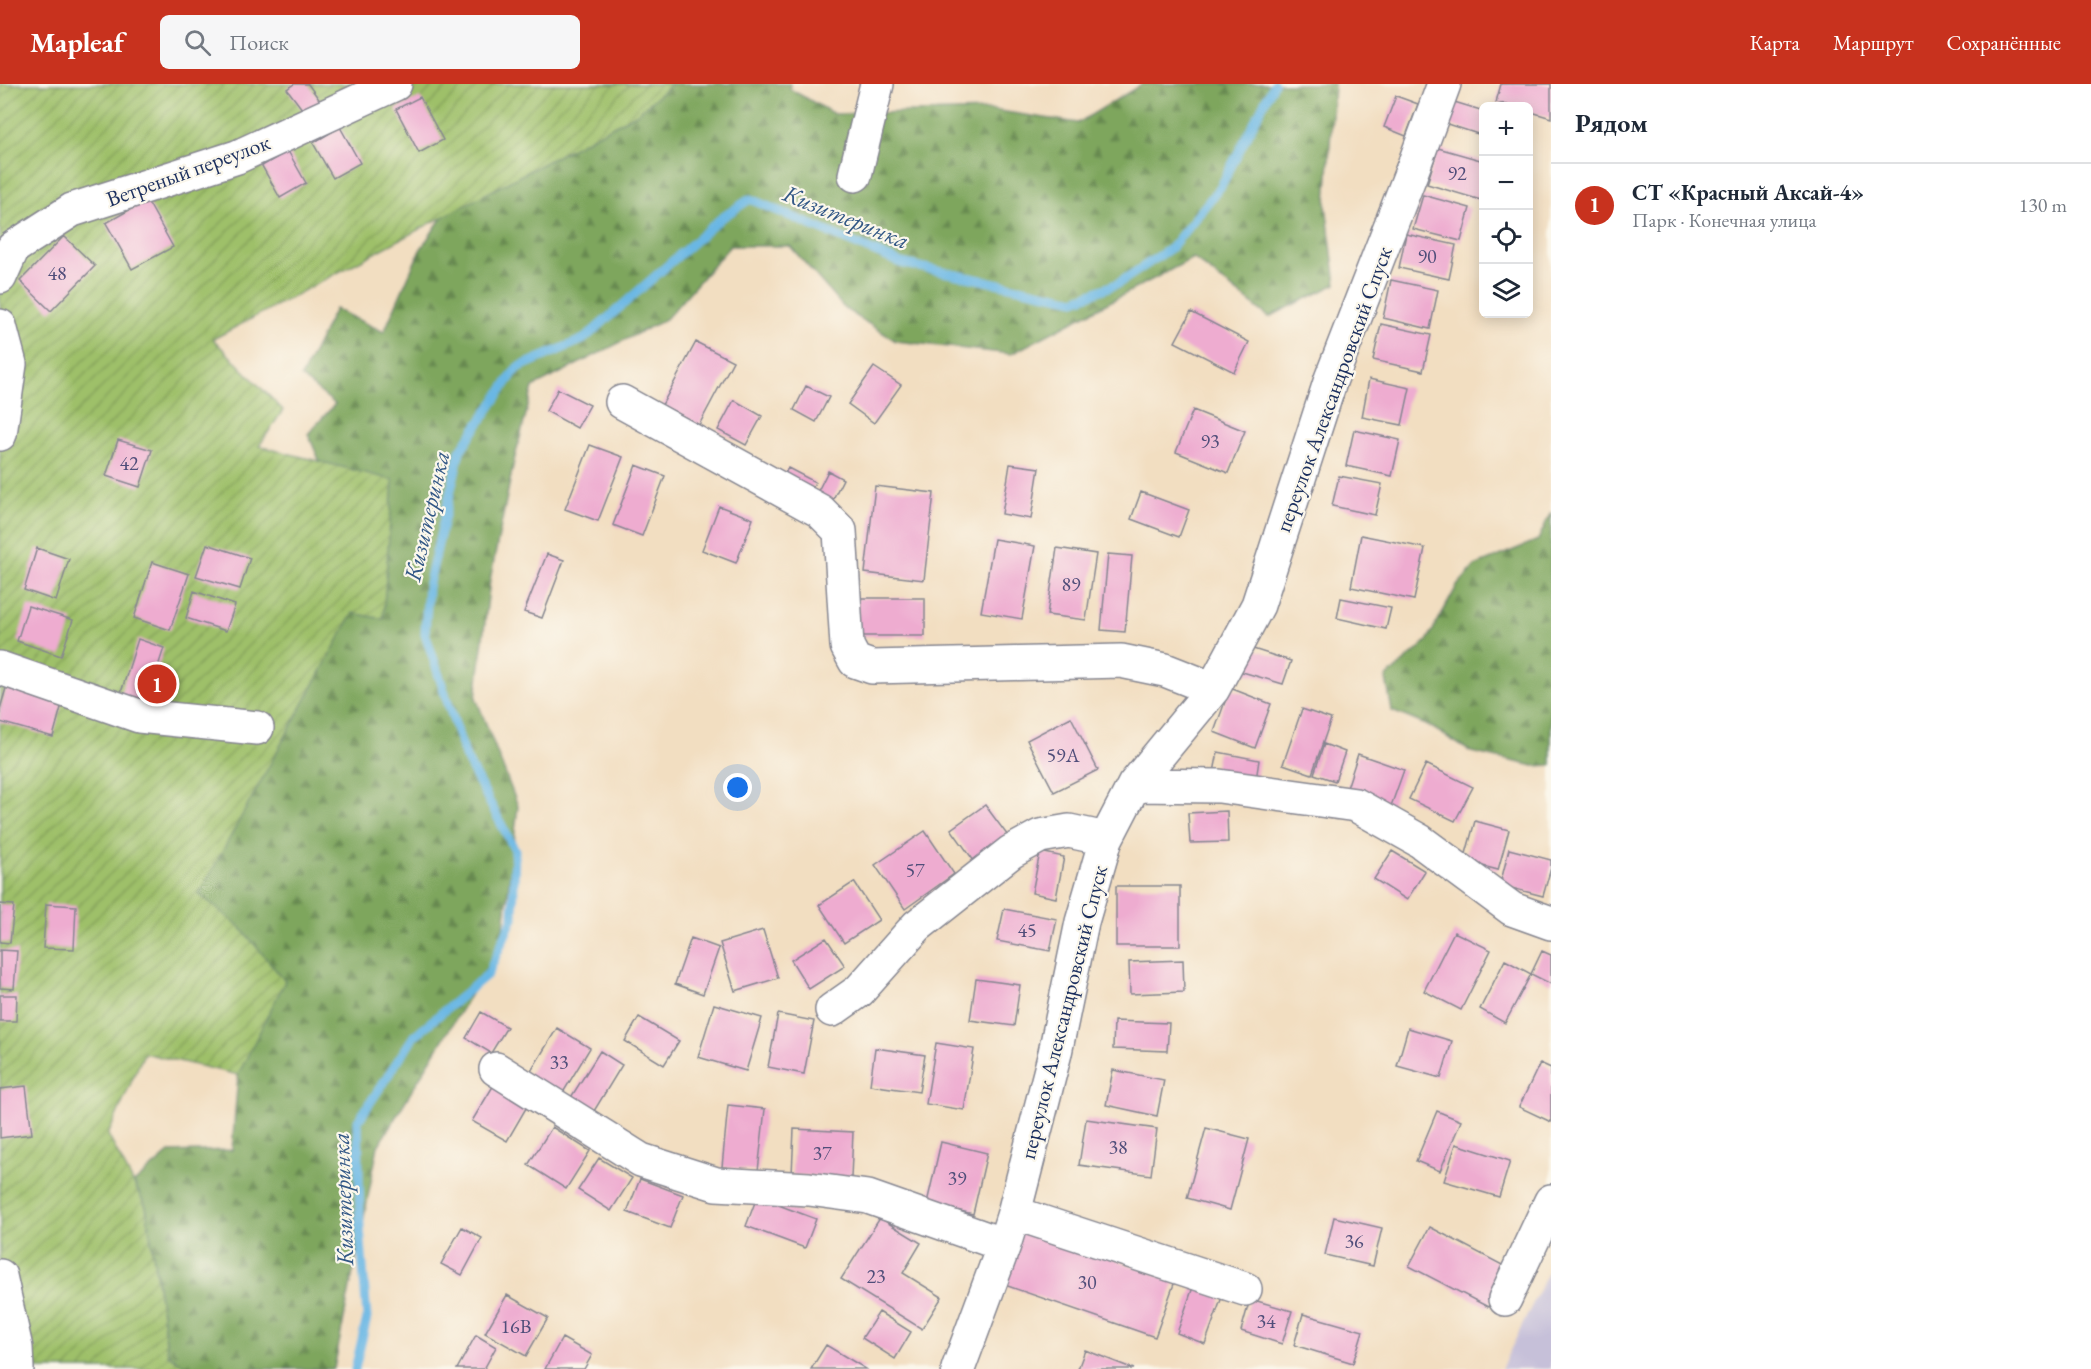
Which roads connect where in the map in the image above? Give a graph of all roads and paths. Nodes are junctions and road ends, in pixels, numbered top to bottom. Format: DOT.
graph roads {
  1 [pos="394,84"];
  2 [pos="878,84"];
  3 [pos="1444,84"];
  4 [pos="855,175"];
  5 [pos="0,276"];
  6 [pos="0,326"];
  7 [pos="622,402"];
  8 [pos="0,434"];
  9 [pos="0,668"];
  10 [pos="1213,690"];
  11 [pos="257,728"];
  12 [pos="1134,784"];
  13 [pos="1106,839"];
  14 [pos="1551,923"];
  15 [pos="831,1010"];
  16 [pos="496,1069"];
  17 [pos="1551,1201"];
  18 [pos="1014,1213"];
  19 [pos="1004,1245"];
  20 [pos="0,1276"];
  21 [pos="1245,1289"];
  22 [pos="1505,1299"];
  23 [pos="17,1369"];
  24 [pos="958,1369"];
  1 -- 5 [label="street, Ветреный переулок"];
  2 -- 4 [label="street"];
  3 -- 10 [label="street, переулок Александровский Спуск"];
  6 -- 8 [label="street"];
  7 -- 10 [label="street"];
  9 -- 11 [label="street"];
  10 -- 12 [label="street, переулок Александровский Спуск"];
  12 -- 13 [label="street, переулок Александровский Спуск"];
  12 -- 14 [label="street"];
  13 -- 15 [label="street"];
  13 -- 18 [label="street, переулок Александровский Спуск"];
  16 -- 19 [label="street"];
  17 -- 22 [label="street"];
  18 -- 19 [label="street, переулок Александровский Спуск"];
  18 -- 21 [label="street"];
  19 -- 24 [label="street, переулок Александровский Спуск"];
  20 -- 23 [label="street"];
}
